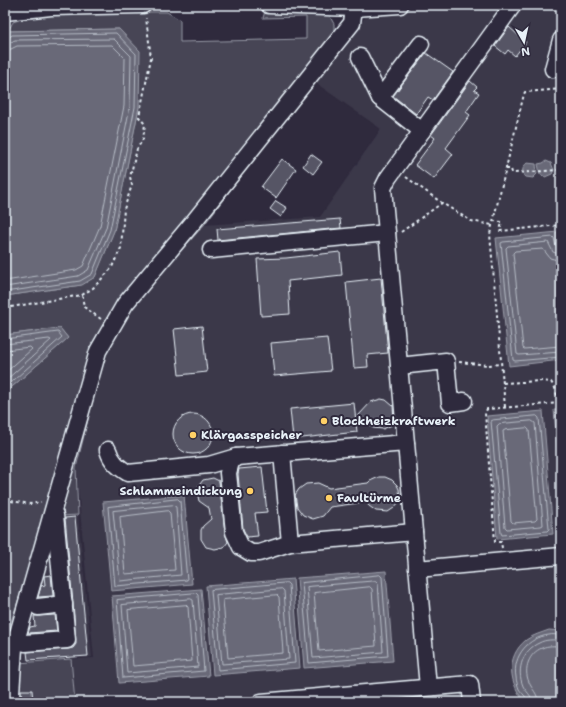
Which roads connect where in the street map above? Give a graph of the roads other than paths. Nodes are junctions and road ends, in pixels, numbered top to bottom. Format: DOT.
graph roads {
  1 [pos="269,5"];
  2 [pos="400,5"];
  3 [pos="513,5"];
  4 [pos="354,8"];
  5 [pos="144,9"];
  6 [pos="5,12"];
  7 [pos="561,40"];
  8 [pos="421,44"];
  9 [pos="360,57"];
  10 [pos="553,69"];
  11 [pos="380,98"];
  12 [pos="422,131"];
  13 [pos="388,237"];
  14 [pos="211,250"];
  15 [pos="399,366"];
  16 [pos="464,401"];
  17 [pos="406,443"];
  18 [pos="108,450"];
  19 [pos="282,453"];
  20 [pos="236,457"];
  21 [pos="55,502"];
  22 [pos="414,532"];
  23 [pos="290,543"];
  24 [pos="561,556"];
  25 [pos="417,569"];
  26 [pos="64,604"];
  27 [pos="38,607"];
  28 [pos="25,643"];
  29 [pos="428,687"];
  30 [pos="373,697"];
  31 [pos="12,702"];
  32 [pos="261,702"];
  33 [pos="472,702"];
  1 -- 4 [label="street"];
  2 -- 4 [label="street"];
  3 -- 12 [label="street"];
  4 -- 21 [label="street"];
  5 -- 6 [label="street"];
  7 -- 10 [label="street"];
  8 -- 11 [label="street"];
  9 -- 11 [label="street"];
  11 -- 12 [label="street"];
  12 -- 13 [label="street"];
  13 -- 14 [label="street"];
  13 -- 15 [label="street"];
  15 -- 16 [label="street"];
  15 -- 17 [label="street"];
  17 -- 19 [label="street"];
  17 -- 22 [label="street"];
  18 -- 20 [label="street"];
  19 -- 20 [label="street"];
  19 -- 23 [label="street"];
  20 -- 23 [label="street"];
  21 -- 26 [label="street"];
  21 -- 31 [label="street"];
  22 -- 23 [label="street"];
  22 -- 25 [label="street"];
  24 -- 25 [label="street"];
  25 -- 29 [label="street"];
  26 -- 27 [label="street"];
  26 -- 28 [label="street"];
  29 -- 30 [label="street"];
  29 -- 33 [label="street"];
  30 -- 32 [label="street"];
}
